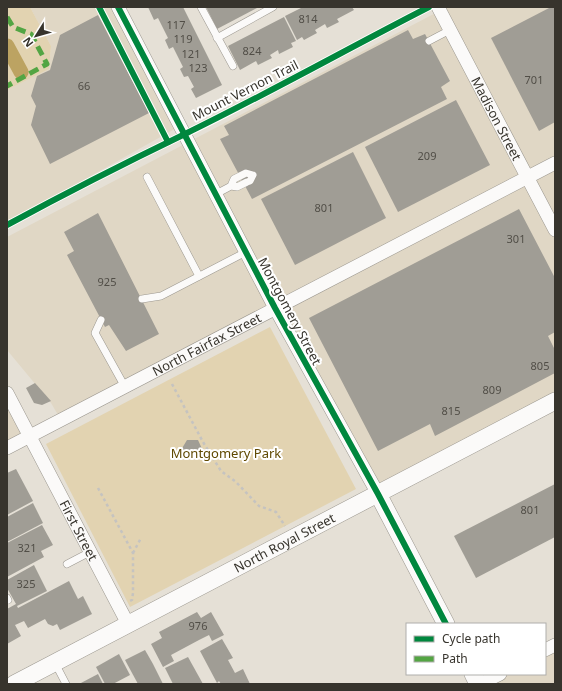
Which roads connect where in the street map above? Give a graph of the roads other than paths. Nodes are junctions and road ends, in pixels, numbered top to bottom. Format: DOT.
graph roads {
  1 [pos="118,7"];
  2 [pos="201,7"];
  3 [pos="273,7"];
  4 [pos="438,7"];
  5 [pos="450,30"];
  6 [pos="217,38"];
  7 [pos="429,41"];
  8 [pos="233,66"];
  9 [pos="555,163"];
  10 [pos="256,173"];
  11 [pos="147,177"];
  12 [pos="527,177"];
  13 [pos="216,194"];
  14 [pos="555,230"];
  15 [pos="246,252"];
  16 [pos="199,276"];
  17 [pos="142,299"];
  18 [pos="275,308"];
  19 [pos="101,320"];
  20 [pos="126,387"];
  21 [pos="7,393"];
  22 [pos="554,405"];
  23 [pos="30,436"];
  24 [pos="7,448"];
  25 [pos="378,494"];
  26 [pos="90,552"];
  27 [pos="67,564"];
  28 [pos="445,623"];
  29 [pos="128,624"];
  30 [pos="555,645"];
  31 [pos="546,650"];
  32 [pos="55,663"];
  33 [pos="473,675"];
  34 [pos="498,675"];
  35 [pos="14,684"];
  36 [pos="66,684"];
  37 [pos="479,684"];
  1 -- 13 [label="street, Montgomery Street"];
  2 -- 6 [label="lane"];
  3 -- 6 [label="lane"];
  4 -- 5 [label="street, Madison Street"];
  5 -- 7 [label="lane"];
  5 -- 12 [label="street, Madison Street"];
  6 -- 8 [label="lane"];
  9 -- 12 [label="street, North Fairfax Street"];
  10 -- 13 [label="lane"];
  11 -- 16 [label="lane"];
  12 -- 14 [label="street, Madison Street"];
  12 -- 18 [label="street, North Fairfax Street"];
  13 -- 15 [label="street, Montgomery Street"];
  15 -- 16 [label="lane"];
  15 -- 18 [label="street, Montgomery Street"];
  16 -- 17 [label="lane"];
  18 -- 20 [label="street, North Fairfax Street"];
  18 -- 25 [label="street, Montgomery Street"];
  19 -- 20 [label="lane"];
  20 -- 23 [label="street, North Fairfax Street"];
  21 -- 23 [label="street, First Street"];
  22 -- 25 [label="street, North Royal Street"];
  23 -- 24 [label="street, North Fairfax Street"];
  23 -- 26 [label="street, First Street"];
  25 -- 28 [label="street, Montgomery Street"];
  25 -- 29 [label="street, North Royal Street"];
  26 -- 27 [label="lane"];
  26 -- 29 [label="street, First Street"];
  29 -- 32 [label="street, North Royal Street"];
  30 -- 31 [label="street"];
  32 -- 35 [label="street, North Royal Street"];
  32 -- 36 [label="lane"];
  33 -- 37 [label="street"];
  34 -- 37 [label="street"];
}
